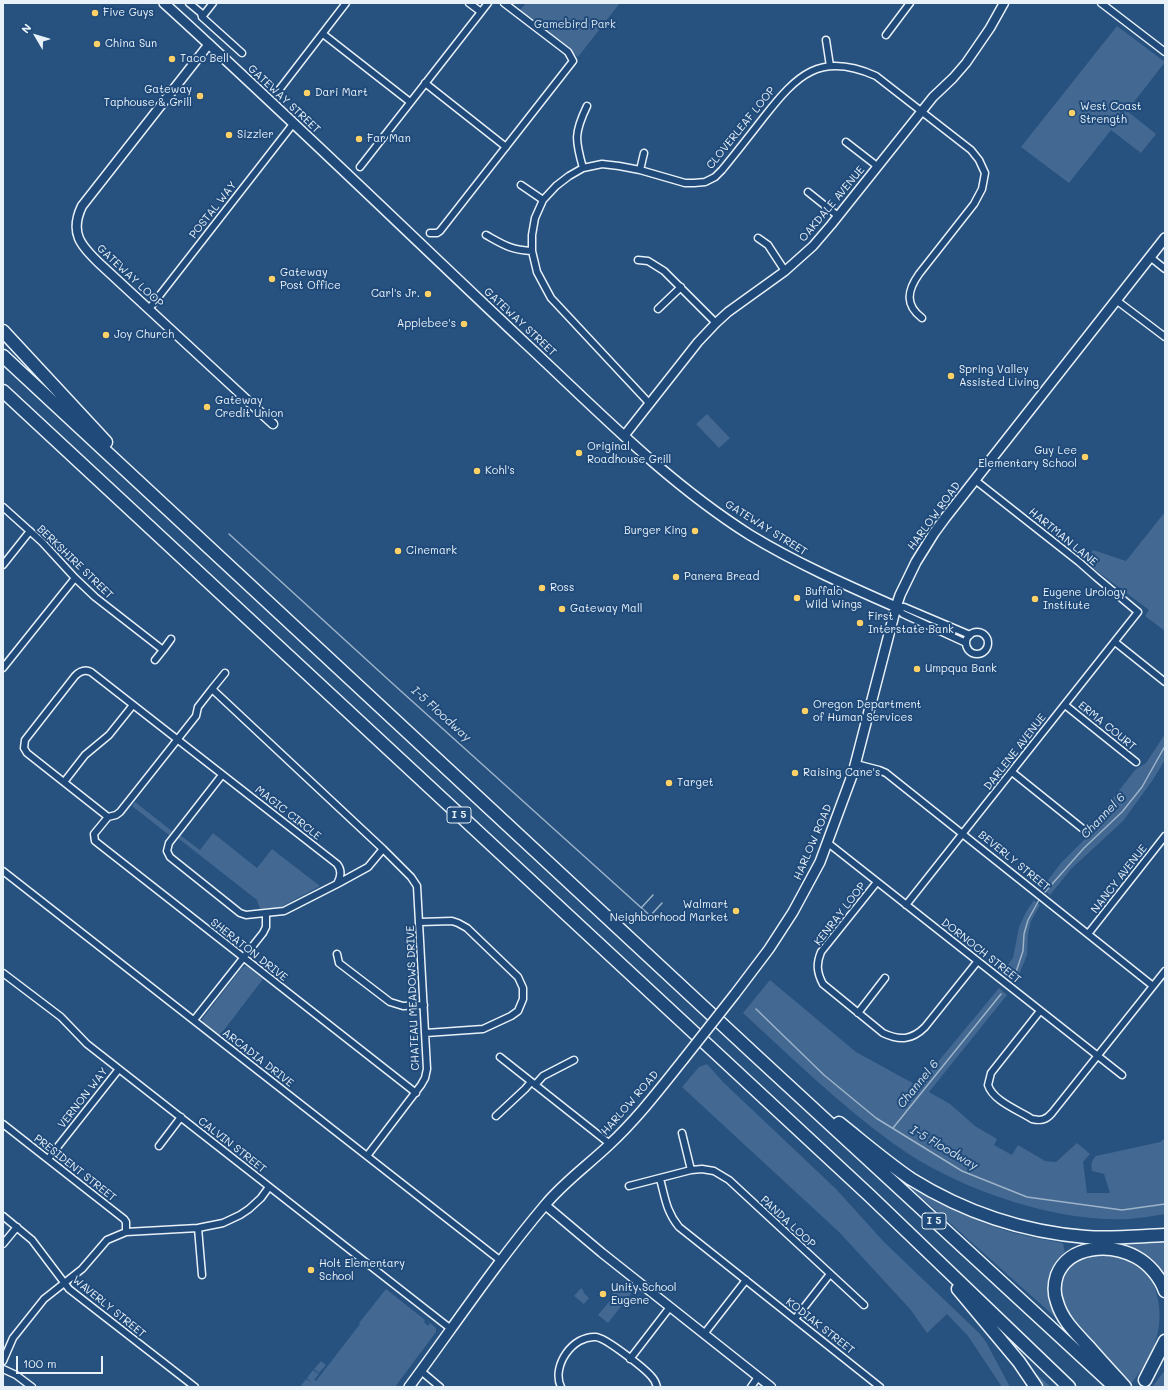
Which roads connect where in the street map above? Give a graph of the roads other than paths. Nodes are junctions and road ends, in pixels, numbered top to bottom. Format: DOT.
graph roads {
  1 [pos="164,3"];
  2 [pos="189,3"];
  3 [pos="213,3"];
  4 [pos="337,3"];
  5 [pos="469,3"];
  6 [pos="488,3"];
  7 [pos="504,3"];
  8 [pos="910,3"];
  9 [pos="1004,3"];
  10 [pos="1101,3"];
  11 [pos="344,5"];
  12 [pos="481,12"];
  13 [pos="202,17"];
  14 [pos="322,34"];
  15 [pos="886,35"];
  16 [pos="826,40"];
  17 [pos="209,44"];
  18 [pos="1165,52"];
  19 [pos="242,54"];
  20 [pos="830,66"];
  21 [pos="425,82"];
  22 [pos="279,90"];
  23 [pos="410,102"];
  24 [pos="586,106"];
  25 [pos="921,110"];
  26 [pos="293,124"];
  27 [pos="846,142"];
  28 [pos="506,147"];
  29 [pos="644,153"];
  30 [pos="877,166"];
  31 [pos="360,167"];
  32 [pos="584,168"];
  33 [pos="640,170"];
  34 [pos="521,185"];
  35 [pos="808,192"];
  36 [pos="544,200"];
  37 [pos="838,216"];
  38 [pos="430,233"];
  39 [pos="486,235"];
  40 [pos="758,238"];
  41 [pos="1165,238"];
  42 [pos="532,251"];
  43 [pos="1150,257"];
  44 [pos="638,260"];
  45 [pos="1165,269"];
  46 [pos="785,271"];
  47 [pos="681,287"];
  48 [pos="1116,300"];
  49 [pos="149,309"];
  50 [pos="658,309"];
  51 [pos="922,318"];
  52 [pos="716,323"];
  53 [pos="3,331"];
  54 [pos="1165,338"];
  55 [pos="3,356"];
  56 [pos="3,392"];
  57 [pos="650,404"];
  58 [pos="273,424"];
  59 [pos="624,436"];
  60 [pos="134,478"];
  61 [pos="975,480"];
  62 [pos="3,507"];
  63 [pos="30,531"];
  64 [pos="3,565"];
  65 [pos="75,578"];
  66 [pos="896,607"];
  67 [pos="1138,612"];
  68 [pos="970,635"];
  69 [pos="171,639"];
  70 [pos="1115,642"];
  71 [pos="966,643"];
  72 [pos="163,650"];
  73 [pos="155,660"];
  74 [pos="3,668"];
  75 [pos="225,673"];
  76 [pos="1165,682"];
  77 [pos="212,690"];
  78 [pos="133,705"];
  79 [pos="1065,705"];
  80 [pos="177,739"];
  81 [pos="1136,762"];
  82 [pos="856,764"];
  83 [pos="1012,772"];
  84 [pos="222,775"];
  85 [pos="64,782"];
  86 [pos="108,817"];
  87 [pos="1083,829"];
  88 [pos="963,834"];
  89 [pos="1165,836"];
  90 [pos="828,842"];
  91 [pos="383,849"];
  92 [pos="3,871"];
  93 [pos="877,882"];
  94 [pos="337,884"];
  95 [pos="906,904"];
  96 [pos="266,913"];
  97 [pos="420,922"];
  98 [pos="1088,934"];
  99 [pos="337,954"];
  100 [pos="243,958"];
  101 [pos="977,962"];
  102 [pos="1165,971"];
  103 [pos="4,974"];
  104 [pos="885,978"];
  105 [pos="1153,986"];
  106 [pos="424,1005"];
  107 [pos="1040,1011"];
  108 [pos="858,1013"];
  109 [pos="194,1020"];
  110 [pos="426,1033"];
  111 [pos="754,1054"];
  112 [pos="1098,1056"];
  113 [pos="500,1057"];
  114 [pos="574,1060"];
  115 [pos="119,1069"];
  116 [pos="1122,1076"];
  117 [pos="533,1083"];
  118 [pos="416,1093"];
  119 [pos="496,1116"];
  120 [pos="181,1117"];
  121 [pos="3,1124"];
  122 [pos="682,1133"];
  123 [pos="610,1144"];
  124 [pos="159,1146"];
  125 [pos="367,1156"];
  126 [pos="48,1159"];
  127 [pos="691,1170"];
  128 [pos="660,1179"];
  129 [pos="629,1186"];
  130 [pos="269,1187"];
  131 [pos="545,1205"];
  132 [pos="3,1216"];
  133 [pos="16,1227"];
  134 [pos="198,1228"];
  135 [pos="126,1232"];
  136 [pos="1164,1235"];
  137 [pos="916,1239"];
  138 [pos="3,1244"];
  139 [pos="501,1260"];
  140 [pos="830,1274"];
  141 [pos="202,1275"];
  142 [pos="746,1280"];
  143 [pos="64,1283"];
  144 [pos="1165,1291"];
  145 [pos="864,1305"];
  146 [pos="670,1307"];
  147 [pos="795,1319"];
  148 [pos="451,1329"];
  149 [pos="704,1334"];
  150 [pos="1165,1341"];
  151 [pos="1165,1356"];
  152 [pos="630,1359"];
  153 [pos="3,1361"];
  154 [pos="3,1369"];
  155 [pos="420,1371"];
  156 [pos="758,1377"];
  157 [pos="1143,1383"];
  158 [pos="32,1387"];
  159 [pos="195,1387"];
  160 [pos="409,1387"];
  161 [pos="440,1387"];
  162 [pos="561,1387"];
  163 [pos="657,1387"];
  164 [pos="751,1387"];
  165 [pos="771,1387"];
  166 [pos="880,1387"];
  167 [pos="1036,1387"];
  168 [pos="1069,1387"];
  169 [pos="1115,1387"];
  170 [pos="1125,1387"];
  1 -- 17 [label="main road, GATEWAY STREET"];
  2 -- 13 [label="street"];
  3 -- 13 [label="street"];
  4 -- 11 [label="street"];
  5 -- 12 [label="street"];
  6 -- 12 [label="street"];
  7 -- 28 [label="street"];
  8 -- 15 [label="street"];
  9 -- 25 [label="street, OAKDALE AVENUE"];
  10 -- 18 [label="street"];
  11 -- 14 [label="street"];
  12 -- 21 [label="street"];
  13 -- 19 [label="street"];
  14 -- 22 [label="street"];
  14 -- 23 [label="street"];
  16 -- 20 [label="street"];
  17 -- 26 [label="main road, GATEWAY STREET"];
  17 -- 49 [label="street, GATEWAY LOOP"];
  20 -- 25 [label="street, CLOVERLEAF LOOP"];
  20 -- 33 [label="street, CLOVERLEAF LOOP"];
  21 -- 23 [label="street"];
  21 -- 28 [label="street"];
  23 -- 31 [label="street"];
  24 -- 32 [label="street"];
  25 -- 30 [label="street, OAKDALE AVENUE"];
  25 -- 51 [label="street, CLOVERLEAF LOOP"];
  26 -- 49 [label="street, POSTAL WAY"];
  26 -- 59 [label="main road, GATEWAY STREET"];
  27 -- 30 [label="street"];
  28 -- 38 [label="street"];
  29 -- 33 [label="street"];
  30 -- 37 [label="street, OAKDALE AVENUE"];
  32 -- 33 [label="street, CLOVERLEAF LOOP"];
  32 -- 36 [label="street, CLOVERLEAF LOOP"];
  34 -- 36 [label="street"];
  35 -- 37 [label="street"];
  36 -- 42 [label="street, CLOVERLEAF LOOP"];
  37 -- 46 [label="street, OAKDALE AVENUE"];
  39 -- 42 [label="street"];
  40 -- 46 [label="street"];
  41 -- 43 [label="main road, HARLOW ROAD"];
  42 -- 57 [label="street, CLOVERLEAF LOOP"];
  43 -- 45 [label="street"];
  43 -- 48 [label="main road, HARLOW ROAD"];
  44 -- 47 [label="street"];
  46 -- 52 [label="street, OAKDALE AVENUE"];
  47 -- 50 [label="street"];
  47 -- 52 [label="street"];
  48 -- 54 [label="street"];
  48 -- 61 [label="main road, HARLOW ROAD"];
  49 -- 58 [label="street, GATEWAY LOOP"];
  52 -- 57 [label="street, OAKDALE AVENUE"];
  53 -- 60 [label="highway"];
  55 -- 60 [label="highway, I 5"];
  56 -- 137 [label="highway, I 5"];
  57 -- 59 [label="street, OAKDALE AVENUE"];
  59 -- 66 [label="main road, GATEWAY STREET"];
  60 -- 111 [label="highway, I 5"];
  61 -- 66 [label="main road, HARLOW ROAD"];
  61 -- 67 [label="street, HARTMAN LANE"];
  62 -- 63 [label="street, BERKSHIRE STREET"];
  63 -- 64 [label="street"];
  63 -- 65 [label="street, BERKSHIRE STREET"];
  65 -- 72 [label="street, BERKSHIRE STREET"];
  65 -- 74 [label="street"];
  66 -- 68 [label="street, GATEWAY STREET"];
  66 -- 71 [label="street, GATEWAY STREET"];
  66 -- 82 [label="main road, HARLOW ROAD"];
  67 -- 70 [label="street, DARLENE AVENUE"];
  68 -- 71 [label="street"];
  68 -- 71 [label="street"];
  69 -- 72 [label="street"];
  70 -- 76 [label="street"];
  70 -- 79 [label="street, DARLENE AVENUE"];
  72 -- 73 [label="street"];
  75 -- 77 [label="street, SHERATON DRIVE"];
  77 -- 80 [label="street, SHERATON DRIVE"];
  77 -- 91 [label="street, CHATEAU MEADOWS DRIVE"];
  78 -- 80 [label="street, MAGIC CIRCLE"];
  78 -- 85 [label="street"];
  78 -- 85 [label="street, MAGIC CIRCLE"];
  79 -- 81 [label="street, ERMA COURT"];
  79 -- 83 [label="street, DARLENE AVENUE"];
  80 -- 84 [label="street, MAGIC CIRCLE"];
  80 -- 86 [label="street, SHERATON DRIVE"];
  82 -- 88 [label="street, BEVERLY STREET"];
  82 -- 90 [label="main road, HARLOW ROAD"];
  83 -- 87 [label="street"];
  83 -- 88 [label="street, DARLENE AVENUE"];
  84 -- 94 [label="street, MAGIC CIRCLE"];
  84 -- 96 [label="street"];
  85 -- 86 [label="street"];
  86 -- 100 [label="street, SHERATON DRIVE"];
  88 -- 95 [label="street, DARLENE AVENUE"];
  88 -- 98 [label="street, BEVERLY STREET"];
  89 -- 98 [label="street, NANCY AVENUE"];
  90 -- 93 [label="street, DORNOCH STREET"];
  90 -- 123 [label="main road, HARLOW ROAD, bridge"];
  91 -- 94 [label="street"];
  91 -- 97 [label="street, CHATEAU MEADOWS DRIVE"];
  92 -- 109 [label="street, ARCADIA DRIVE"];
  93 -- 95 [label="street, DORNOCH STREET"];
  93 -- 108 [label="street, KENRAY LOOP"];
  94 -- 96 [label="street"];
  95 -- 101 [label="street, DORNOCH STREET"];
  96 -- 100 [label="street"];
  97 -- 106 [label="street, CHATEAU MEADOWS DRIVE"];
  97 -- 110 [label="street"];
  98 -- 105 [label="street, BEVERLY STREET"];
  99 -- 106 [label="street"];
  100 -- 109 [label="street"];
  100 -- 118 [label="street, SHERATON DRIVE"];
  101 -- 107 [label="street, DORNOCH STREET"];
  101 -- 108 [label="street, KENRAY LOOP"];
  102 -- 105 [label="street"];
  103 -- 115 [label="street, CALVIN STREET"];
  104 -- 108 [label="street"];
  105 -- 112 [label="street"];
  106 -- 110 [label="street, CHATEAU MEADOWS DRIVE"];
  107 -- 112 [label="street, DORNOCH STREET"];
  107 -- 112 [label="street"];
  109 -- 125 [label="street, ARCADIA DRIVE"];
  110 -- 118 [label="street, CHATEAU MEADOWS DRIVE"];
  111 -- 136 [label="highway"];
  111 -- 169 [label="highway, I 5"];
  112 -- 116 [label="street, DORNOCH STREET"];
  113 -- 117 [label="street"];
  114 -- 117 [label="street"];
  115 -- 120 [label="street, CALVIN STREET"];
  115 -- 126 [label="street, VERNON WAY"];
  117 -- 119 [label="street"];
  117 -- 123 [label="street"];
  118 -- 125 [label="street, CHATEAU MEADOWS DRIVE"];
  120 -- 124 [label="street"];
  120 -- 130 [label="street, CALVIN STREET"];
  121 -- 126 [label="street, PRESIDENT STREET"];
  122 -- 127 [label="street"];
  123 -- 131 [label="main road, HARLOW ROAD"];
  125 -- 139 [label="street, ARCADIA DRIVE"];
  126 -- 135 [label="street, PRESIDENT STREET"];
  127 -- 128 [label="street, PANDA LOOP"];
  127 -- 140 [label="street, PANDA LOOP"];
  128 -- 129 [label="street, PANDA LOOP"];
  128 -- 142 [label="street, KODIAK STREET"];
  130 -- 134 [label="street"];
  130 -- 148 [label="street, CALVIN STREET"];
  131 -- 139 [label="main road, HARLOW ROAD"];
  131 -- 146 [label="street"];
  132 -- 133 [label="street, WAVERLY STREET"];
  133 -- 138 [label="street"];
  133 -- 143 [label="street, WAVERLY STREET"];
  134 -- 135 [label="street"];
  134 -- 141 [label="street"];
  135 -- 143 [label="street"];
  137 -- 167 [label="highway"];
  137 -- 168 [label="highway, I 5"];
  139 -- 148 [label="main road, HARLOW ROAD"];
  140 -- 145 [label="street, PANDA LOOP"];
  140 -- 147 [label="street"];
  142 -- 147 [label="street, KODIAK STREET"];
  142 -- 149 [label="street"];
  143 -- 153 [label="street"];
  143 -- 159 [label="street, WAVERLY STREET"];
  144 -- 170 [label="highway"];
  146 -- 149 [label="street"];
  146 -- 152 [label="street"];
  147 -- 166 [label="street, KODIAK STREET"];
  148 -- 155 [label="main road, HARLOW ROAD"];
  149 -- 156 [label="street"];
  150 -- 157 [label="highway"];
  151 -- 157 [label="highway"];
  152 -- 162 [label="street"];
  152 -- 163 [label="street"];
  154 -- 158 [label="street"];
  155 -- 160 [label="main road, HARLOW ROAD"];
  155 -- 161 [label="street"];
  156 -- 164 [label="street"];
  156 -- 165 [label="street"];
}
